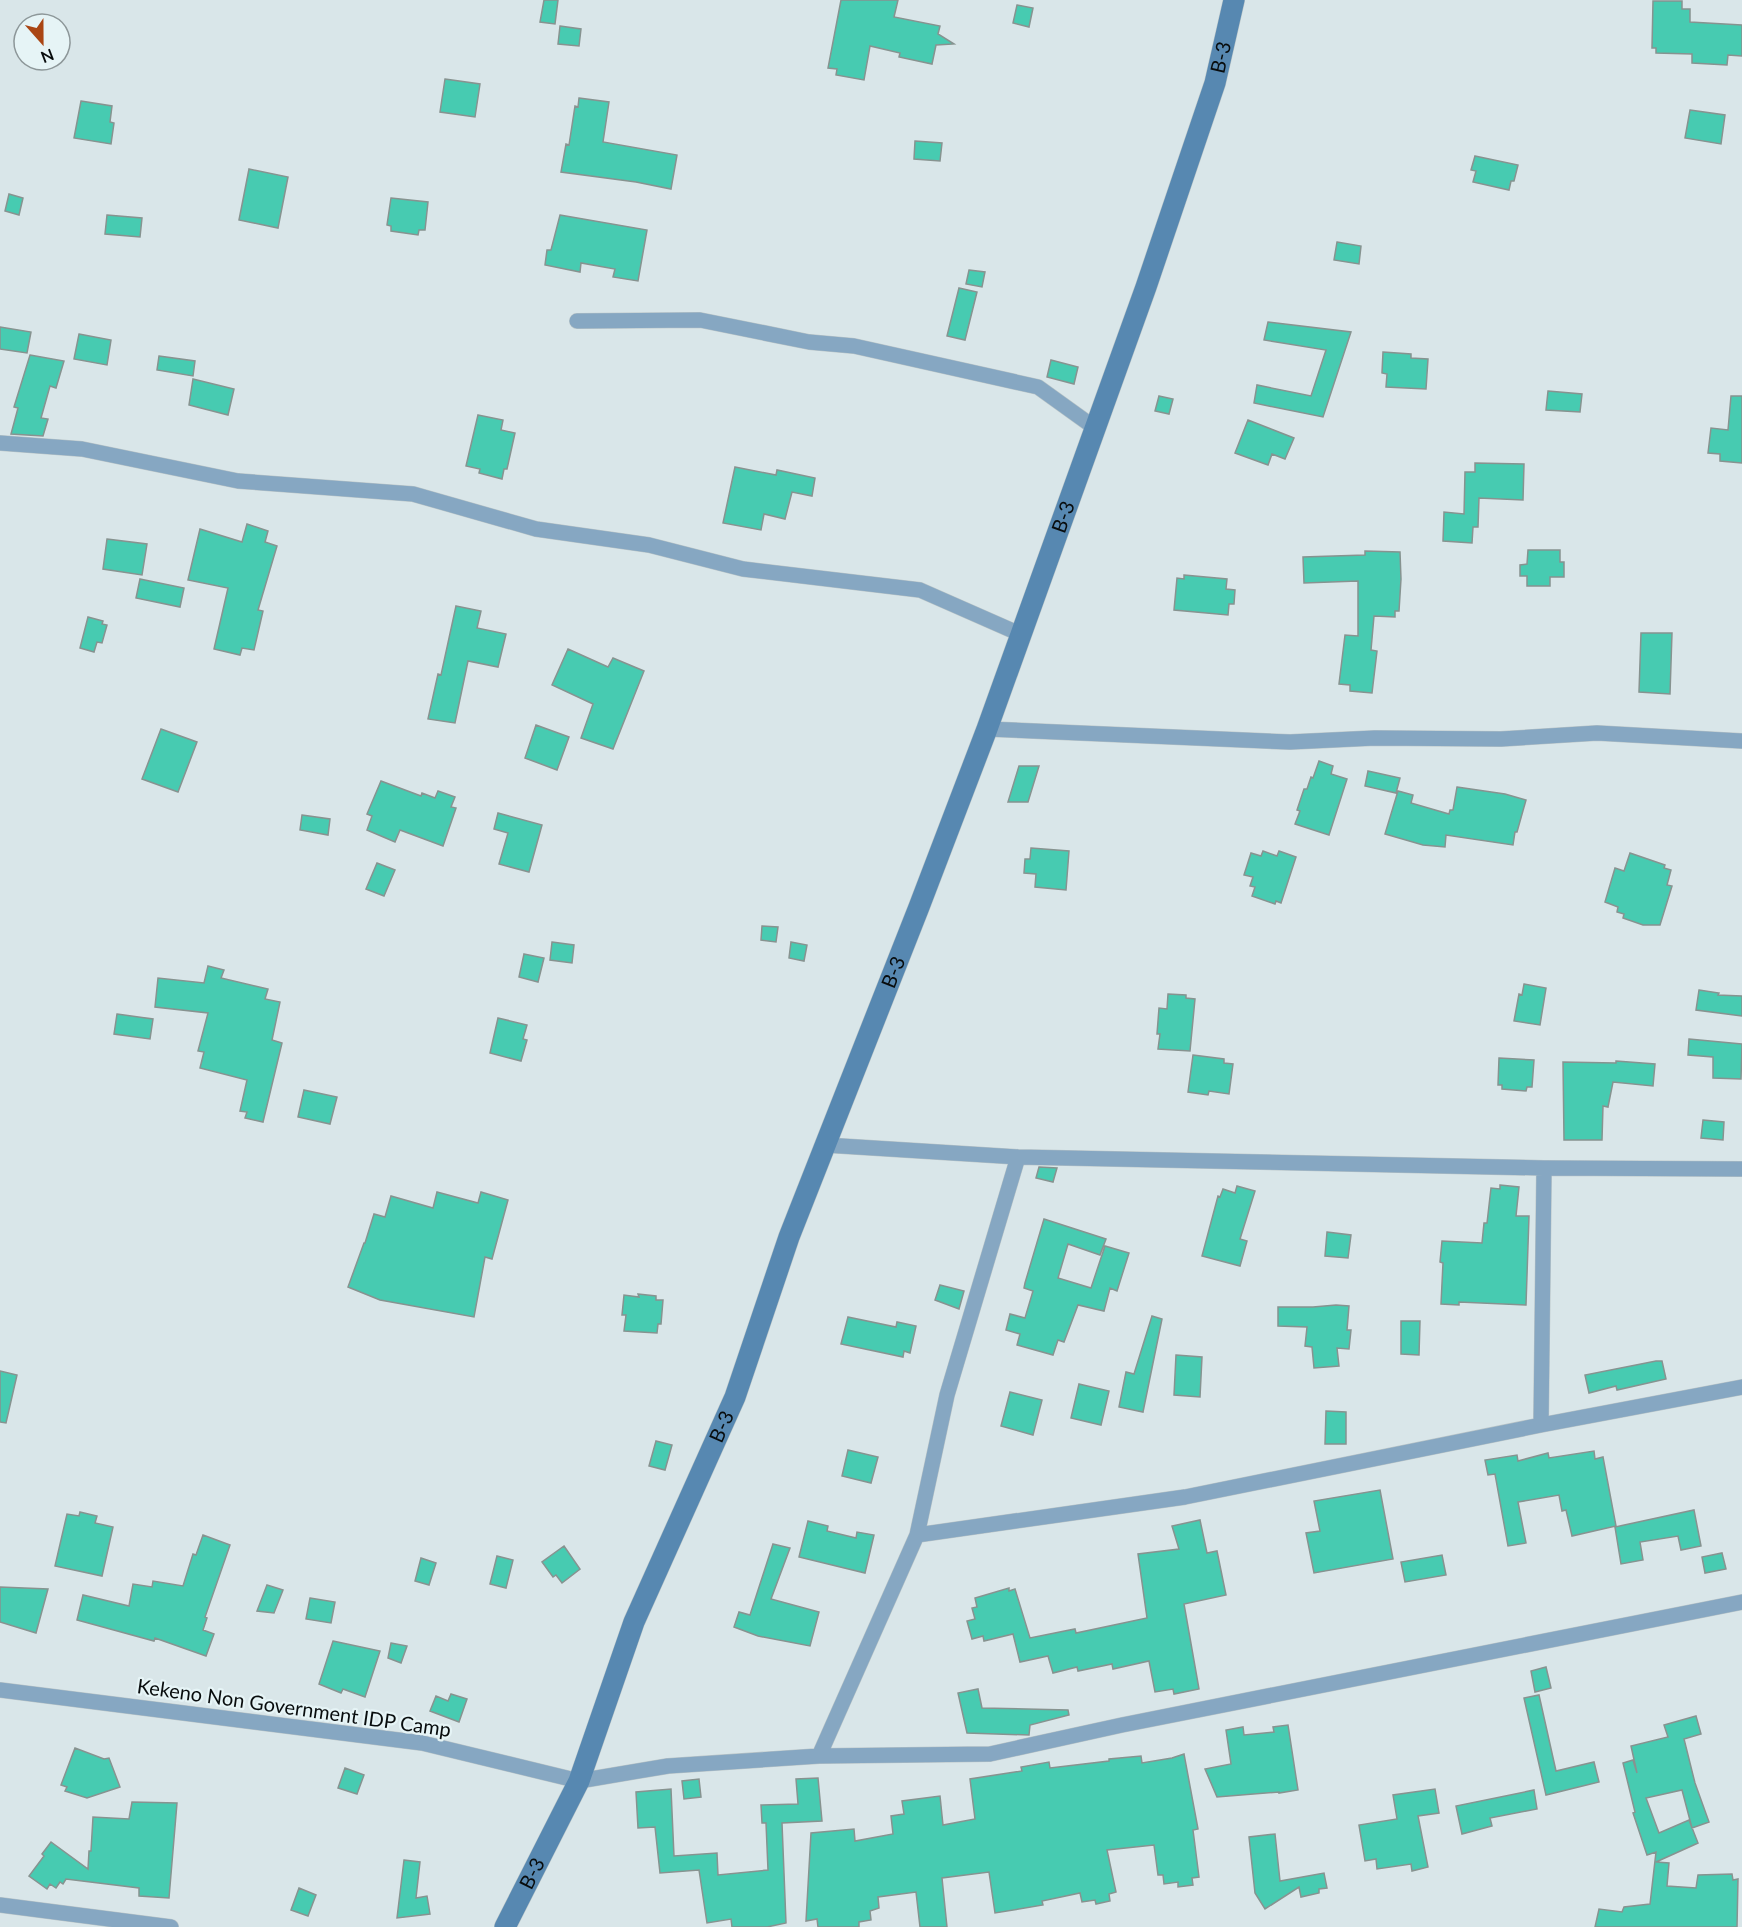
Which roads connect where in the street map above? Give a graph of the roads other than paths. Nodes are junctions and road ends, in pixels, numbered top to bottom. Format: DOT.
graph roads {
  1 [pos="1234,0"];
  2 [pos="577,321"];
  3 [pos="1095,428"];
  4 [pos="0,443"];
  5 [pos="1020,634"];
  6 [pos="987,729"];
  7 [pos="1742,741"];
  8 [pos="825,1145"];
  9 [pos="1018,1157"];
  10 [pos="1545,1168"];
  11 [pos="1742,1169"];
  12 [pos="1742,1387"];
  13 [pos="1541,1425"];
  14 [pos="917,1535"];
  15 [pos="1742,1602"];
  16 [pos="0,1690"];
  17 [pos="819,1756"];
  18 [pos="579,1781"];
  19 [pos="0,1905"];
  20 [pos="171,1927"];
  21 [pos="506,1927"];
  1 -- 3 [label="main road, B-3"];
  2 -- 3 [label="street"];
  3 -- 5 [label="main road, B-3"];
  4 -- 5 [label="street"];
  5 -- 6 [label="main road, B-3"];
  6 -- 7 [label="street"];
  6 -- 8 [label="main road, B-3"];
  8 -- 9 [label="street"];
  8 -- 18 [label="main road, B-3"];
  9 -- 10 [label="street"];
  9 -- 14 [label="street"];
  10 -- 11 [label="street"];
  10 -- 13 [label="street"];
  12 -- 13 [label="street"];
  13 -- 14 [label="street"];
  14 -- 17 [label="street"];
  15 -- 17 [label="street"];
  16 -- 18 [label="street, Kekeno Non Government IDP Camp"];
  17 -- 18 [label="street"];
  18 -- 21 [label="main road, B-3"];
  19 -- 20 [label="street"];
}
